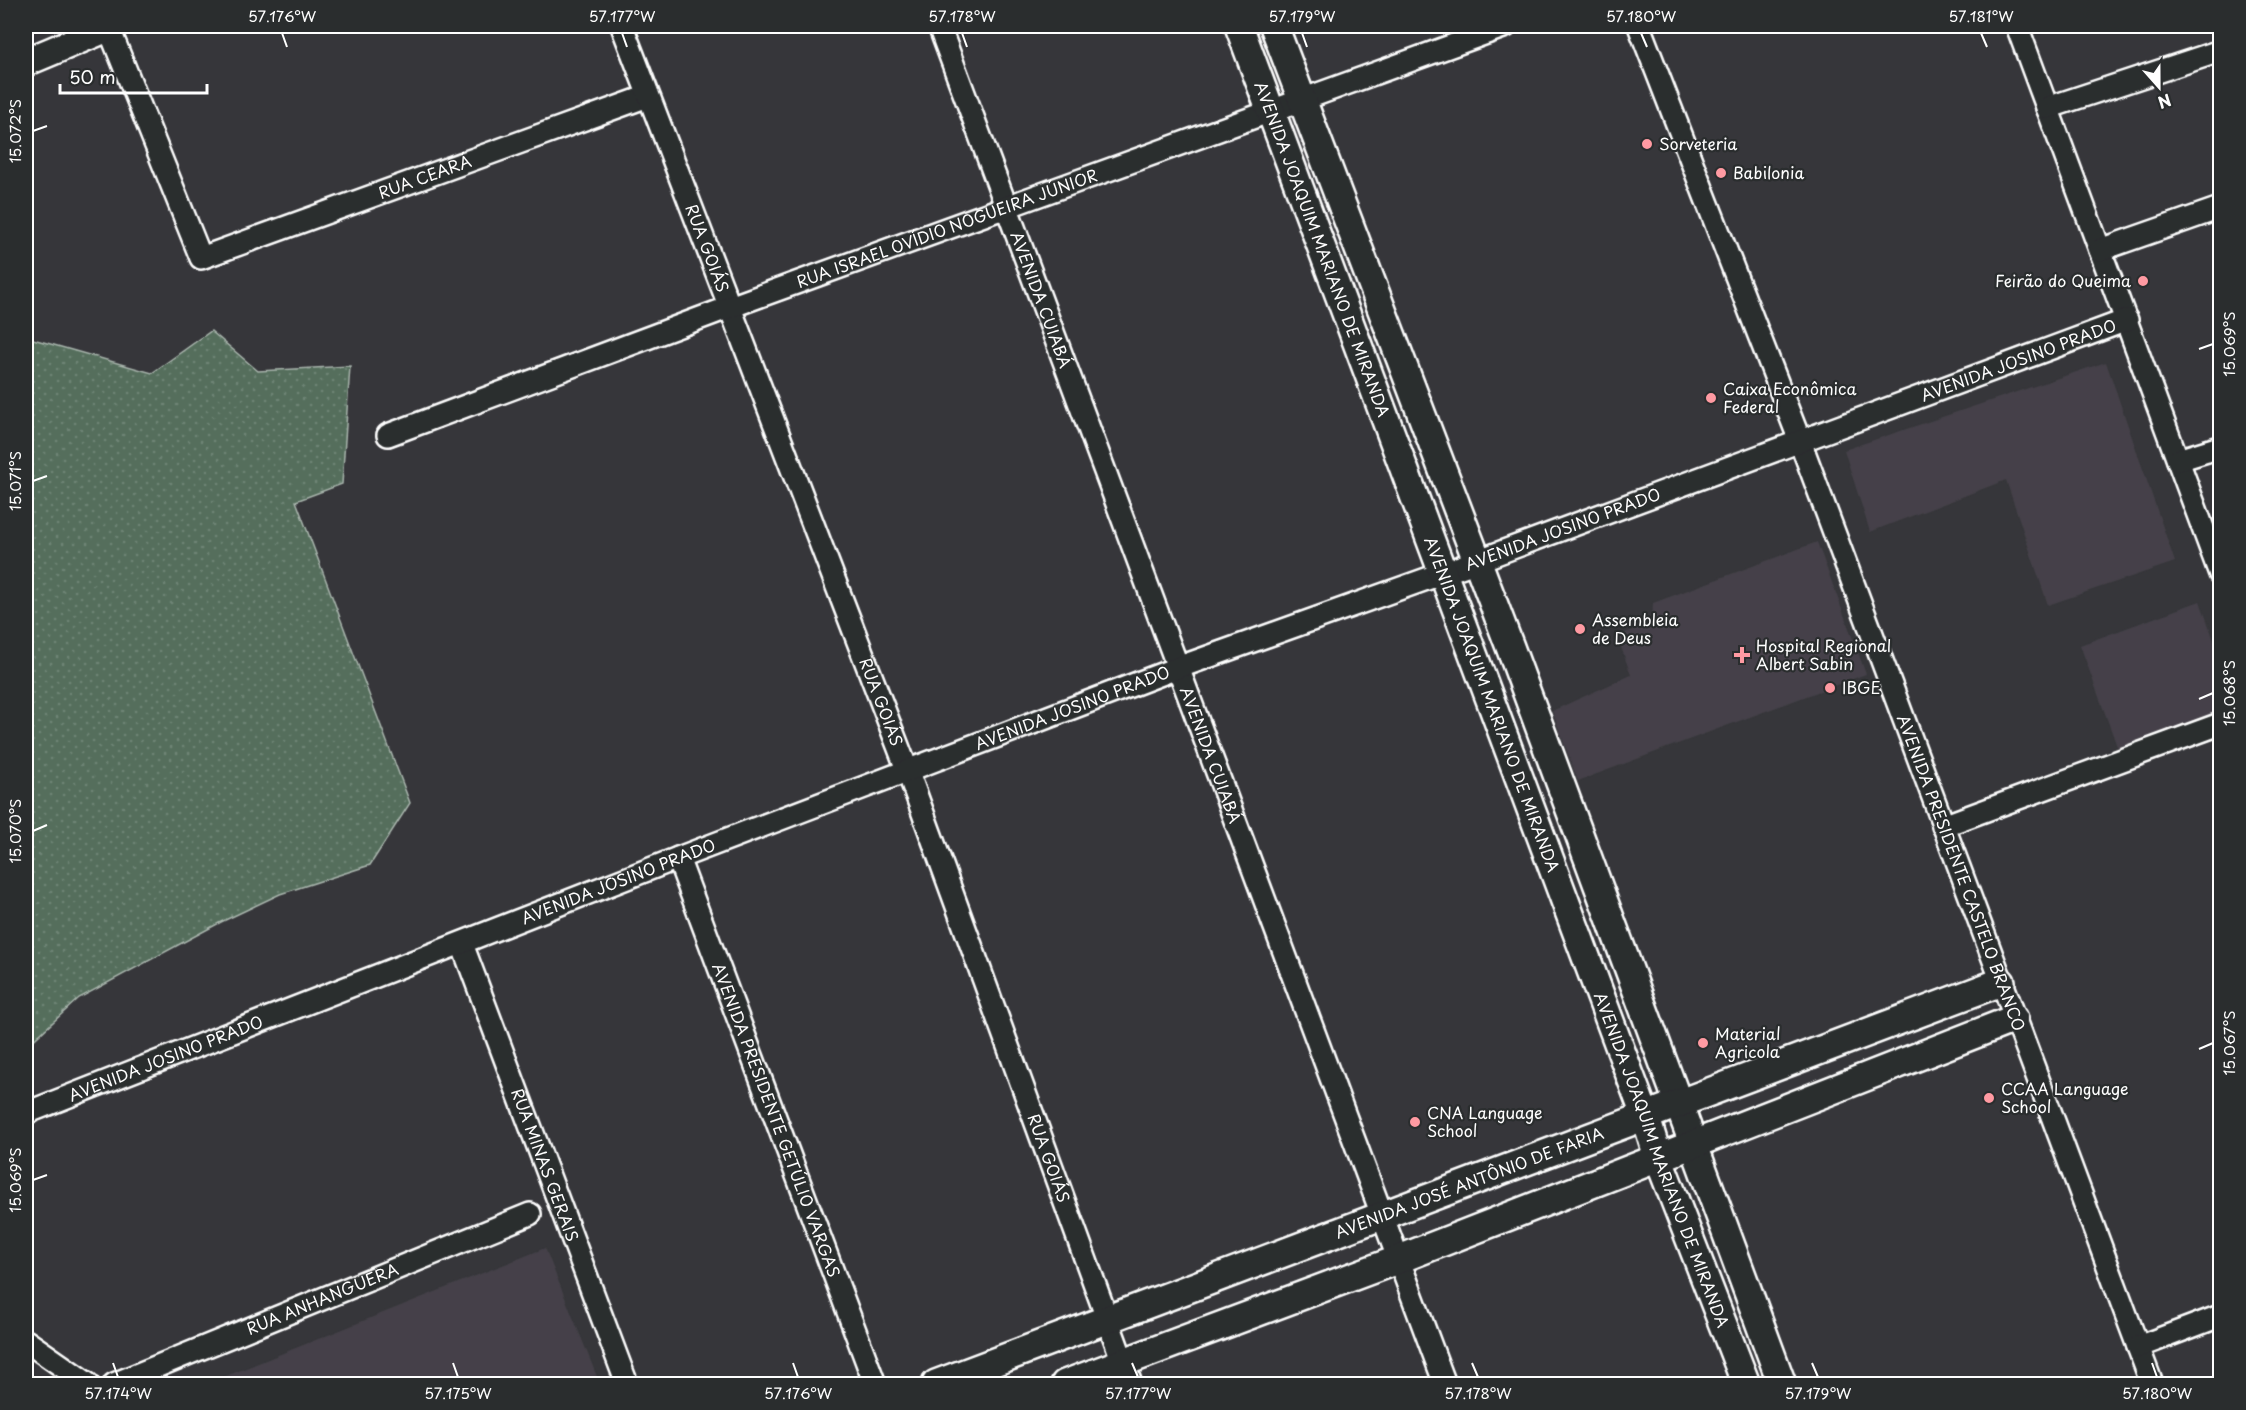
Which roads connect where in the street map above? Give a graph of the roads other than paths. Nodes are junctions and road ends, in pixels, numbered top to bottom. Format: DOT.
graph roads {
  1 [pos="110,26"];
  2 [pos="622,26"];
  3 [pos="939,26"];
  4 [pos="1239,26"];
  5 [pos="1274,26"];
  6 [pos="1506,26"];
  7 [pos="1639,26"];
  8 [pos="2017,26"];
  9 [pos="2220,51"];
  10 [pos="26,62"];
  11 [pos="648,96"];
  12 [pos="1301,100"];
  13 [pos="2047,108"];
  14 [pos="1271,111"];
  15 [pos="1007,206"];
  16 [pos="2220,208"];
  17 [pos="2100,250"];
  18 [pos="730,307"];
  19 [pos="2127,320"];
  20 [pos="388,435"];
  21 [pos="1800,441"];
  22 [pos="2220,447"];
  23 [pos="2178,460"];
  24 [pos="1477,561"];
  25 [pos="1444,573"];
  26 [pos="2220,574"];
  27 [pos="1177,668"];
  28 [pos="2220,724"];
  29 [pos="1546,746"];
  30 [pos="1514,760"];
  31 [pos="909,772"];
  32 [pos="1943,826"];
  33 [pos="678,858"];
  34 [pos="462,944"];
  35 [pos="2001,982"];
  36 [pos="2014,1019"];
  37 [pos="1677,1106"];
  38 [pos="26,1113"];
  39 [pos="1646,1118"];
  40 [pos="1691,1146"];
  41 [pos="1658,1157"];
  42 [pos="530,1214"];
  43 [pos="1382,1218"];
  44 [pos="1397,1260"];
  45 [pos="2220,1316"];
  46 [pos="1107,1321"];
  47 [pos="26,1341"];
  48 [pos="2138,1347"];
  49 [pos="1127,1374"];
  50 [pos="88,1384"];
  51 [pos="114,1384"];
  52 [pos="627,1384"];
  53 [pos="874,1384"];
  54 [pos="936,1384"];
  55 [pos="1065,1384"];
  56 [pos="1445,1384"];
  57 [pos="1746,1384"];
  58 [pos="1782,1384"];
  59 [pos="2152,1384"];
  1 -- 10 [label="street"];
  1 -- 11 [label="street, RUA CEARÁ"];
  2 -- 11 [label="street, RUA GOIÁS"];
  3 -- 15 [label="street, AVENIDA CUIABÁ"];
  4 -- 14 [label="street, AVENIDA JOAQUIM MARIANO DE MIRANDA"];
  5 -- 12 [label="street, AVENIDA JOAQUIM MARIANO DE MIRANDA"];
  6 -- 12 [label="street, RUA ISRAEL OVÍDIO NOGUEIRA JÚNIOR"];
  7 -- 21 [label="street, AVENIDA PRESIDENTE CASTELO BRANCO"];
  8 -- 13 [label="street"];
  9 -- 13 [label="street"];
  11 -- 18 [label="street, RUA GOIÁS"];
  12 -- 14 [label="street, RUA ISRAEL OVÍDIO NOGUEIRA JÚNIOR"];
  12 -- 24 [label="street, AVENIDA JOAQUIM MARIANO DE MIRANDA"];
  13 -- 17 [label="street"];
  14 -- 15 [label="street, RUA ISRAEL OVÍDIO NOGUEIRA JÚNIOR"];
  14 -- 25 [label="street, AVENIDA JOAQUIM MARIANO DE MIRANDA"];
  15 -- 18 [label="street, RUA ISRAEL OVÍDIO NOGUEIRA JÚNIOR"];
  15 -- 27 [label="street, AVENIDA CUIABÁ"];
  16 -- 17 [label="street"];
  17 -- 19 [label="street"];
  18 -- 20 [label="street, RUA ISRAEL OVÍDIO NOGUEIRA JÚNIOR"];
  18 -- 31 [label="street, RUA GOIÁS"];
  19 -- 21 [label="street, AVENIDA JOSINO PRADO"];
  19 -- 23 [label="street"];
  21 -- 24 [label="street, AVENIDA JOSINO PRADO"];
  21 -- 32 [label="street, AVENIDA PRESIDENTE CASTELO BRANCO"];
  22 -- 23 [label="street"];
  23 -- 26 [label="street"];
  24 -- 25 [label="street, AVENIDA JOSINO PRADO"];
  24 -- 29 [label="street, AVENIDA JOAQUIM MARIANO DE MIRANDA"];
  25 -- 27 [label="street, AVENIDA JOSINO PRADO"];
  25 -- 30 [label="street, AVENIDA JOAQUIM MARIANO DE MIRANDA"];
  27 -- 31 [label="street, AVENIDA JOSINO PRADO"];
  27 -- 43 [label="street, AVENIDA CUIABÁ"];
  28 -- 32 [label="street"];
  29 -- 30 [label="street"];
  29 -- 37 [label="street, AVENIDA JOAQUIM MARIANO DE MIRANDA"];
  30 -- 39 [label="street, AVENIDA JOAQUIM MARIANO DE MIRANDA"];
  31 -- 33 [label="street, AVENIDA JOSINO PRADO"];
  31 -- 46 [label="street, RUA GOIÁS"];
  32 -- 35 [label="street, AVENIDA PRESIDENTE CASTELO BRANCO"];
  33 -- 34 [label="street, AVENIDA JOSINO PRADO"];
  33 -- 53 [label="street, AVENIDA PRESIDENTE GETÚLIO VARGAS"];
  34 -- 38 [label="street, AVENIDA JOSINO PRADO"];
  34 -- 52 [label="street, RUA MINAS GERAIS"];
  35 -- 36 [label="street, AVENIDA PRESIDENTE CASTELO BRANCO"];
  35 -- 37 [label="street, AVENIDA JOSÉ ANTÔNIO DE FARIA"];
  36 -- 40 [label="street"];
  36 -- 48 [label="street, AVENIDA PRESIDENTE CASTELO BRANCO"];
  37 -- 39 [label="street, AVENIDA JOSÉ ANTÔNIO DE FARIA"];
  37 -- 40 [label="street, AVENIDA JOAQUIM MARIANO DE MIRANDA"];
  39 -- 41 [label="street, AVENIDA JOAQUIM MARIANO DE MIRANDA"];
  39 -- 43 [label="street, AVENIDA JOSÉ ANTÔNIO DE FARIA"];
  40 -- 41 [label="street"];
  40 -- 58 [label="street, AVENIDA JOAQUIM MARIANO DE MIRANDA"];
  41 -- 44 [label="street"];
  41 -- 57 [label="street, AVENIDA JOAQUIM MARIANO DE MIRANDA"];
  42 -- 51 [label="street, RUA ANHANGUERA"];
  43 -- 44 [label="street, AVENIDA CUIABÁ"];
  43 -- 46 [label="street, AVENIDA JOSÉ ANTÔNIO DE FARIA"];
  44 -- 49 [label="street"];
  44 -- 56 [label="street, AVENIDA CUIABÁ"];
  45 -- 48 [label="street"];
  46 -- 49 [label="street, RUA GOIÁS"];
  46 -- 54 [label="street, AVENIDA JOSÉ ANTÔNIO DE FARIA"];
  47 -- 50 [label="street"];
  48 -- 59 [label="street, AVENIDA PRESIDENTE CASTELO BRANCO"];
  49 -- 55 [label="street"];
}
